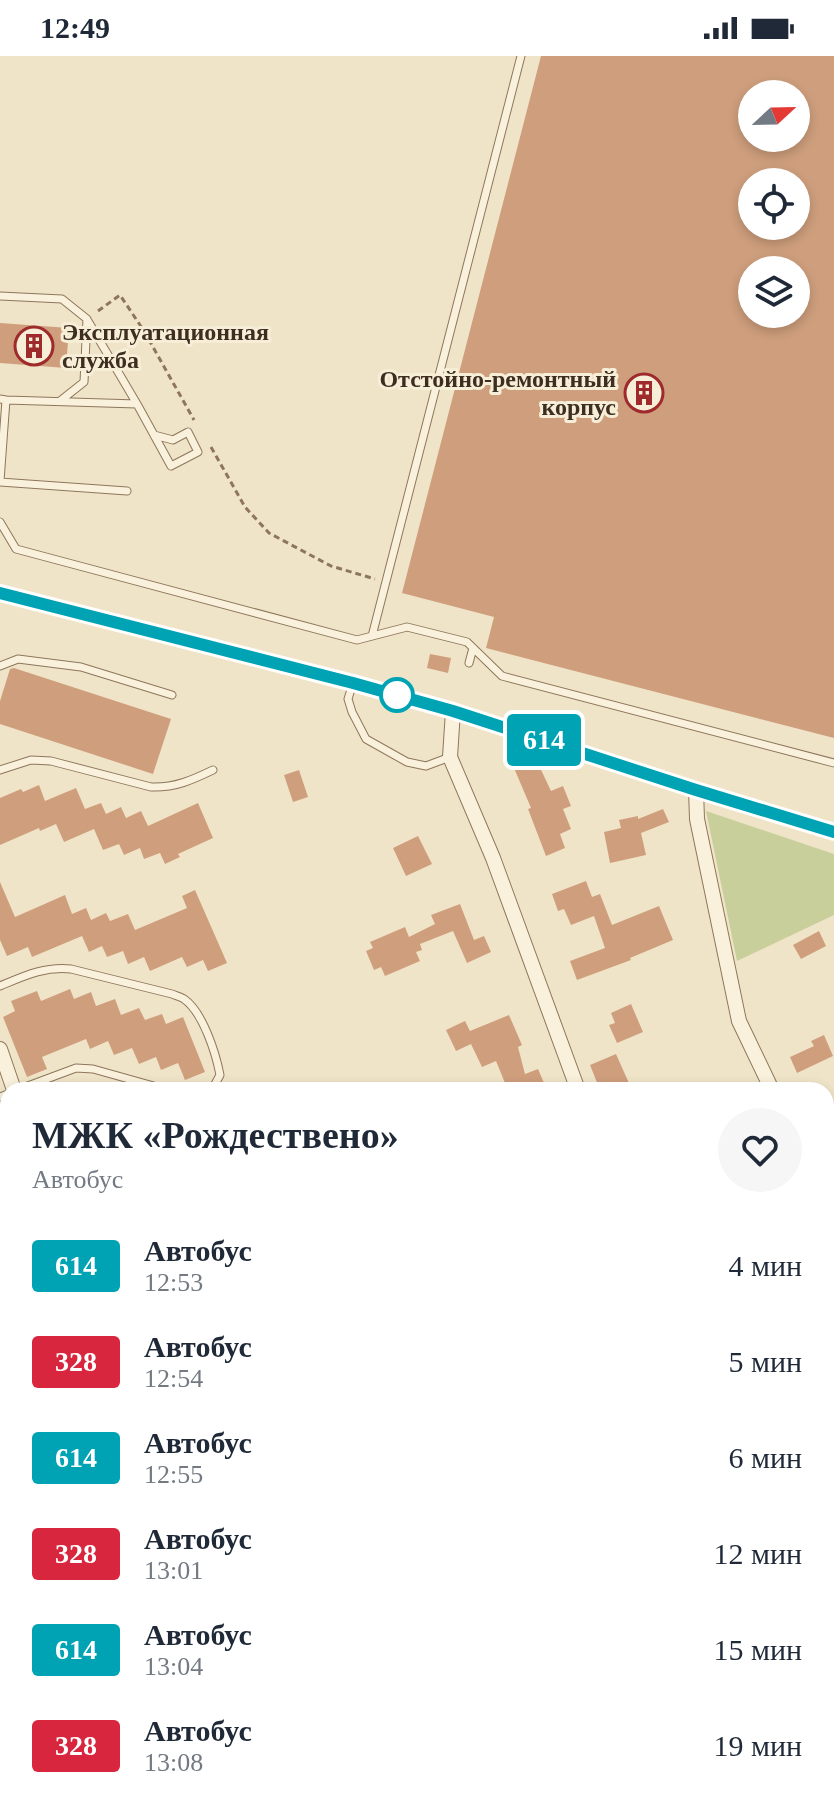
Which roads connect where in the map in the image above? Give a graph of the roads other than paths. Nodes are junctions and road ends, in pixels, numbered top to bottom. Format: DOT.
graph roads {
  1 [pos="521,56"];
  2 [pos="0,296"];
  3 [pos="87,319"];
  4 [pos="3,399"];
  5 [pos="60,401"];
  6 [pos="137,404"];
  7 [pos="154,435"];
  8 [pos="1,444"];
  9 [pos="0,482"];
  10 [pos="127,491"];
  11 [pos="0,522"];
  12 [pos="0,593"];
  13 [pos="372,636"];
  14 [pos="473,648"];
  15 [pos="469,663"];
  16 [pos="0,666"];
  17 [pos="353,683"];
  18 [pos="172,695"];
  19 [pos="453,711"];
  20 [pos="450,757"];
  21 [pos="834,763"];
  22 [pos="0,769"];
  23 [pos="213,770"];
  24 [pos="696,790"];
  25 [pos="834,832"];
  26 [pos="0,986"];
  27 [pos="0,1049"];
  28 [pos="13,1082"];
  29 [pos="38,1082"];
  30 [pos="139,1082"];
  31 [pos="216,1082"];
  32 [pos="575,1082"];
  33 [pos="768,1082"];
  1 -- 13 [label="lane"];
  2 -- 3 [label="lane"];
  3 -- 5 [label="lane"];
  3 -- 6 [label="lane"];
  4 -- 5 [label="lane"];
  4 -- 8 [label="lane"];
  5 -- 6 [label="lane"];
  6 -- 7 [label="lane"];
  7 -- 7 [label="lane"];
  8 -- 9 [label="lane"];
  9 -- 10 [label="lane"];
  11 -- 13 [label="lane"];
  12 -- 17 [label="street"];
  13 -- 14 [label="lane"];
  14 -- 15 [label="lane"];
  14 -- 21 [label="lane"];
  16 -- 18 [label="lane"];
  17 -- 19 [label="street"];
  17 -- 20 [label="lane"];
  19 -- 20 [label="street"];
  19 -- 24 [label="street"];
  20 -- 32 [label="street"];
  22 -- 23 [label="lane"];
  24 -- 25 [label="street"];
  24 -- 33 [label="street"];
  26 -- 31 [label="lane"];
  27 -- 28 [label="street"];
  29 -- 30 [label="lane"];
}
